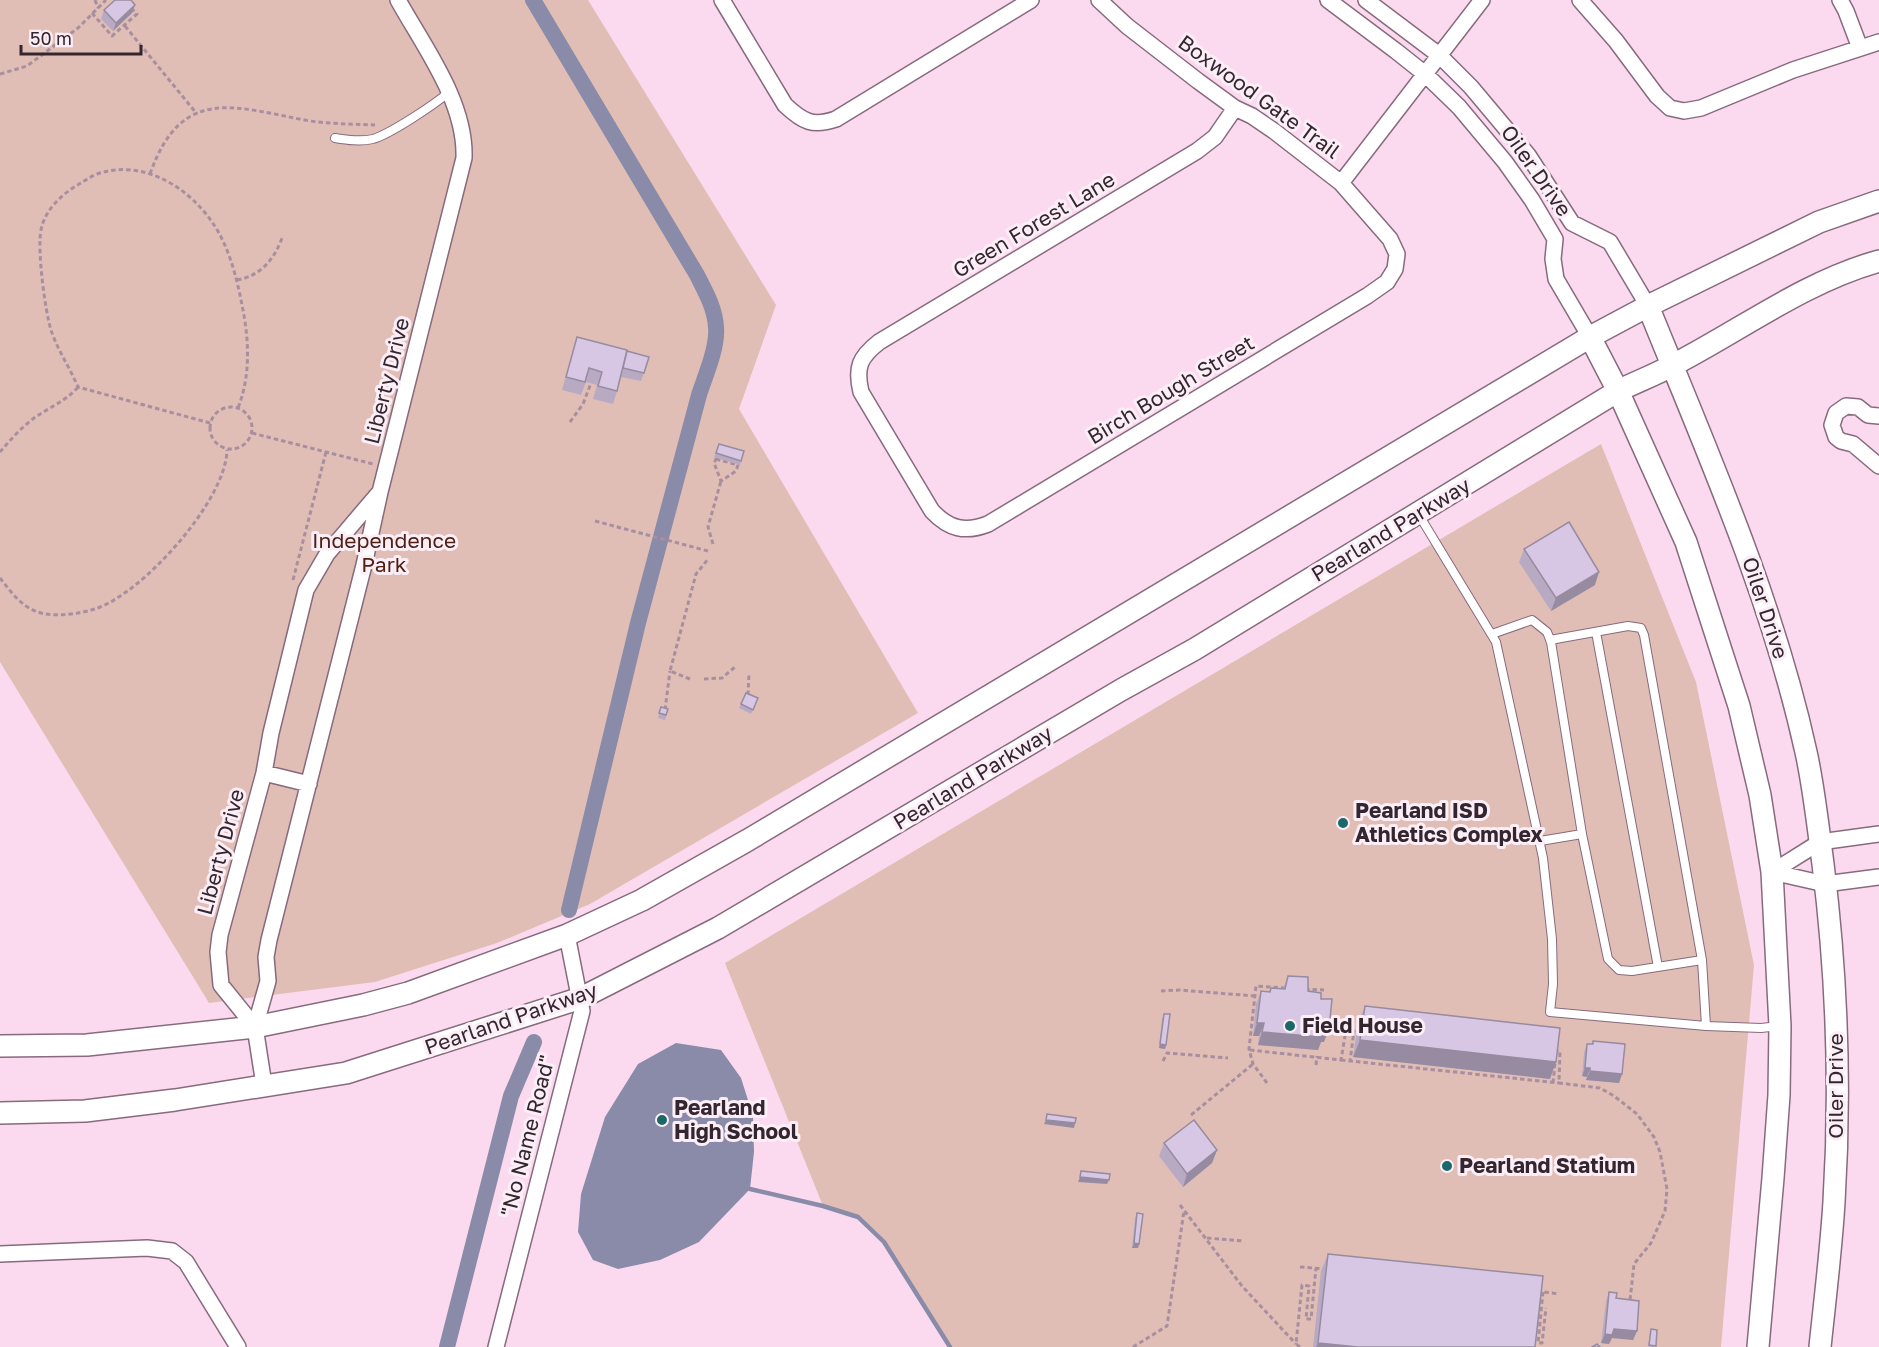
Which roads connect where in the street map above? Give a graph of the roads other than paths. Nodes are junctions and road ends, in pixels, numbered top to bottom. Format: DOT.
graph roads {
  1 [pos="398,0"];
  2 [pos="722,0"];
  3 [pos="1031,0"];
  4 [pos="1099,0"];
  5 [pos="1328,0"];
  6 [pos="1366,0"];
  7 [pos="1482,0"];
  8 [pos="1580,0"];
  9 [pos="1840,0"];
  10 [pos="1879,42"];
  11 [pos="1860,48"];
  12 [pos="1439,55"];
  13 [pos="1425,74"];
  14 [pos="449,92"];
  15 [pos="1235,108"];
  16 [pos="335,138"];
  17 [pos="1341,183"];
  18 [pos="1879,201"];
  19 [pos="1879,261"];
  20 [pos="1395,269"];
  21 [pos="1648,306"];
  22 [pos="1590,337"];
  23 [pos="1672,366"];
  24 [pos="1618,391"];
  25 [pos="1879,416"];
  26 [pos="1879,466"];
  27 [pos="380,492"];
  28 [pos="1418,514"];
  29 [pos="959,528"];
  30 [pos="1596,632"];
  31 [pos="1492,634"];
  32 [pos="1550,640"];
  33 [pos="264,773"];
  34 [pos="309,784"];
  35 [pos="1582,834"];
  36 [pos="1879,834"];
  37 [pos="1540,841"];
  38 [pos="1820,842"];
  39 [pos="1772,872"];
  40 [pos="1879,877"];
  41 [pos="1825,884"];
  42 [pos="567,935"];
  43 [pos="1702,960"];
  44 [pos="1658,967"];
  45 [pos="581,998"];
  46 [pos="1706,1026"];
  47 [pos="1780,1026"];
  48 [pos="255,1027"];
  49 [pos="0,1046"];
  50 [pos="264,1085"];
  51 [pos="0,1113"];
  52 [pos="0,1254"];
  53 [pos="238,1347"];
  54 [pos="496,1347"];
  55 [pos="1758,1347"];
  56 [pos="1820,1347"];
  1 -- 14 [label="street, Liberty Drive"];
  2 -- 3 [label="street"];
  4 -- 15 [label="street, Boxwood Gate Trail"];
  5 -- 13 [label="street, Oiler Drive"];
  6 -- 12 [label="street, Oiler Drive"];
  7 -- 12 [label="street"];
  8 -- 11 [label="street"];
  9 -- 11 [label="street"];
  10 -- 11 [label="street"];
  12 -- 13 [label="street"];
  12 -- 21 [label="street, Oiler Drive"];
  13 -- 17 [label="street"];
  13 -- 22 [label="street, Oiler Drive"];
  14 -- 16 [label="lane"];
  14 -- 27 [label="street, Liberty Drive"];
  15 -- 17 [label="street, Boxwood Gate Trail"];
  15 -- 29 [label="street, Green Forest Lane"];
  17 -- 20 [label="street, Boxwood Gate Trail"];
  18 -- 21 [label="main road"];
  19 -- 23 [label="main road, Pearland Parkway"];
  20 -- 29 [label="street, Birch Bough Street"];
  21 -- 22 [label="main road"];
  21 -- 23 [label="main road, Oiler Drive"];
  22 -- 24 [label="main road, Oiler Drive"];
  22 -- 42 [label="main road"];
  23 -- 24 [label="main road, Pearland Parkway"];
  23 -- 38 [label="main road, Oiler Drive"];
  24 -- 28 [label="main road, Pearland Parkway"];
  24 -- 39 [label="main road, Oiler Drive"];
  25 -- 26 [label="street"];
  27 -- 33 [label="street"];
  27 -- 34 [label="street, Liberty Drive"];
  28 -- 31 [label="lane"];
  28 -- 45 [label="main road, Pearland Parkway"];
  30 -- 32 [label="lane"];
  30 -- 43 [label="lane"];
  30 -- 44 [label="lane"];
  31 -- 32 [label="lane"];
  31 -- 37 [label="lane"];
  32 -- 35 [label="lane"];
  33 -- 34 [label="street, Liberty Drive"];
  33 -- 48 [label="street, Liberty Drive"];
  34 -- 48 [label="street, Liberty Drive"];
  35 -- 37 [label="lane"];
  35 -- 44 [label="lane"];
  36 -- 38 [label="street"];
  37 -- 46 [label="lane"];
  38 -- 39 [label="street"];
  38 -- 41 [label="main road, Oiler Drive"];
  39 -- 41 [label="street"];
  39 -- 47 [label="main road, Oiler Drive"];
  40 -- 41 [label="street"];
  41 -- 56 [label="main road, Oiler Drive"];
  42 -- 45 [label="street, \"No Name Road\""];
  42 -- 48 [label="main road"];
  43 -- 44 [label="lane"];
  43 -- 46 [label="lane"];
  45 -- 50 [label="main road, Pearland Parkway"];
  45 -- 54 [label="street, \"No Name Road\""];
  46 -- 47 [label="lane"];
  47 -- 55 [label="main road, Oiler Drive"];
  48 -- 49 [label="main road"];
  48 -- 50 [label="street"];
  50 -- 51 [label="main road, Pearland Parkway"];
  52 -- 53 [label="street"];
}
